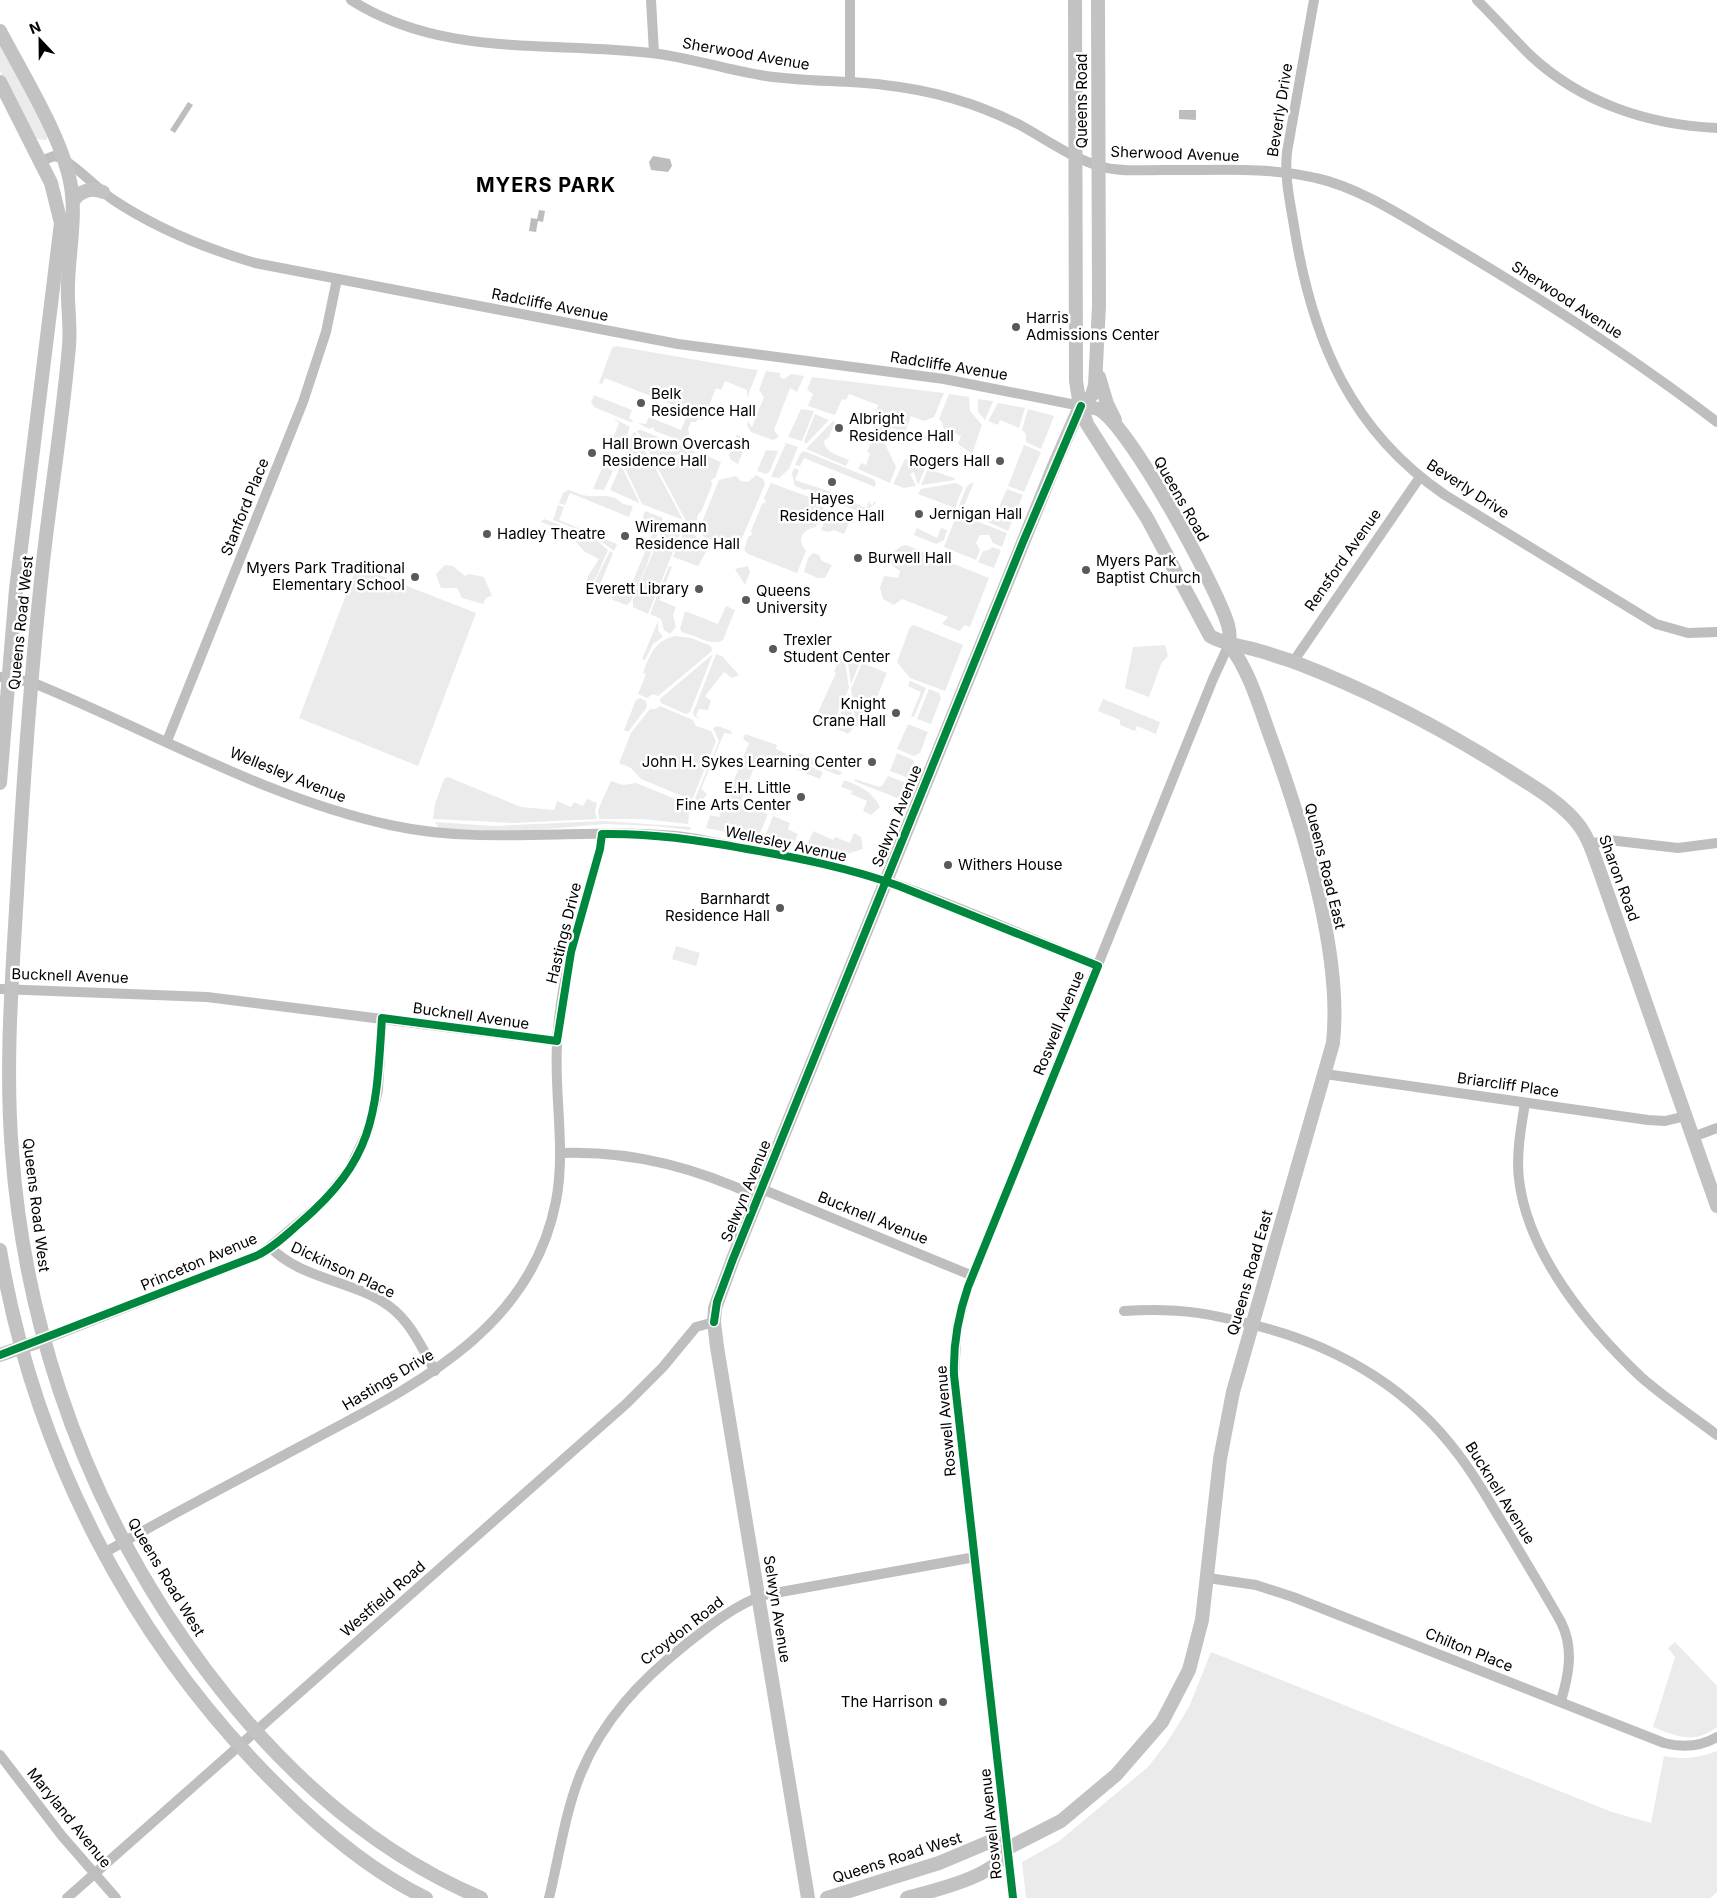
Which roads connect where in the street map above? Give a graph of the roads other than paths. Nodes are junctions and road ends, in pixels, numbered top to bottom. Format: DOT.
graph roads {
  1 [pos="351,0"];
  2 [pos="651,0"];
  3 [pos="850,0"];
  4 [pos="1075,0"];
  5 [pos="1098,0"];
  6 [pos="1314,0"];
  7 [pos="1477,0"];
  8 [pos="0,31"];
  9 [pos="654,53"];
  10 [pos="0,82"];
  11 [pos="850,82"];
  12 [pos="1717,128"];
  13 [pos="1075,157"];
  14 [pos="64,159"];
  15 [pos="41,161"];
  16 [pos="1099,166"];
  17 [pos="1286,172"];
  18 [pos="103,192"];
  19 [pos="73,202"];
  20 [pos="337,279"];
  21 [pos="1097,364"];
  22 [pos="1081,406"];
  23 [pos="1717,422"];
  24 [pos="1122,434"];
  25 [pos="1420,476"];
  26 [pos="1717,632"];
  27 [pos="1229,644"];
  28 [pos="1293,662"];
  29 [pos="4,677"];
  30 [pos="31,682"];
  31 [pos="167,741"];
  32 [pos="0,783"];
  33 [pos="602,834"];
  34 [pos="1717,843"];
  35 [pos="1590,844"];
  36 [pos="886,881"];
  37 [pos="1098,966"];
  38 [pos="6,989"];
  39 [pos="382,1018"];
  40 [pos="557,1041"];
  41 [pos="1325,1074"];
  42 [pos="1525,1103"];
  43 [pos="1686,1116"];
  44 [pos="1717,1128"];
  45 [pos="1693,1137"];
  46 [pos="560,1153"];
  47 [pos="760,1193"];
  48 [pos="1717,1206"];
  49 [pos="270,1247"];
  50 [pos="0,1250"];
  51 [pos="973,1276"];
  52 [pos="1124,1311"];
  53 [pos="714,1322"];
  54 [pos="1252,1324"];
  55 [pos="43,1340"];
  56 [pos="21,1349"];
  57 [pos="0,1356"];
  58 [pos="436,1371"];
  59 [pos="1717,1435"];
  60 [pos="124,1542"];
  61 [pos="104,1554"];
  62 [pos="974,1557"];
  63 [pos="1208,1578"];
  64 [pos="758,1597"];
  65 [pos="1561,1701"];
  66 [pos="256,1730"];
  67 [pos="1717,1737"];
  68 [pos="239,1745"];
  69 [pos="0,1756"];
  70 [pos="1008,1848"];
  71 [pos="94,1874"];
  72 [pos="67,1898"];
  73 [pos="116,1898"];
  74 [pos="426,1898"];
  75 [pos="481,1898"];
  76 [pos="549,1898"];
  77 [pos="808,1898"];
  78 [pos="827,1898"];
  79 [pos="907,1898"];
  80 [pos="1013,1898"];
  1 -- 9 [label="street, Sherwood Avenue"];
  2 -- 9 [label="street"];
  3 -- 11 [label="street"];
  4 -- 13 [label="street, Queens Road"];
  5 -- 16 [label="street, Queens Road"];
  6 -- 17 [label="street, Beverly Drive"];
  7 -- 12 [label="street"];
  8 -- 14 [label="street, Queens Road West"];
  9 -- 11 [label="street, Sherwood Avenue"];
  10 -- 15 [label="street, Queens Road West"];
  11 -- 13 [label="street, Sherwood Avenue"];
  13 -- 16 [label="street, Sherwood Avenue"];
  13 -- 22 [label="street, Queens Road"];
  14 -- 15 [label="street"];
  14 -- 18 [label="street, Radcliffe Avenue"];
  14 -- 19 [label="street, Queens Road West"];
  15 -- 29 [label="street, Queens Road West"];
  16 -- 17 [label="street, Sherwood Avenue"];
  16 -- 21 [label="street, Queens Road"];
  17 -- 23 [label="street, Sherwood Avenue"];
  17 -- 25 [label="street, Beverly Drive"];
  18 -- 19 [label="street"];
  18 -- 20 [label="street, Radcliffe Avenue"];
  19 -- 30 [label="street, Queens Road West"];
  20 -- 22 [label="street, Radcliffe Avenue"];
  20 -- 31 [label="street, Stanford Place"];
  21 -- 22 [label="street, Queens Road"];
  21 -- 24 [label="street"];
  22 -- 24 [label="street, Queens Road"];
  22 -- 27 [label="street, Queens Road"];
  22 -- 36 [label="street, Selwyn Avenue"];
  24 -- 27 [label="street, Queens Road"];
  25 -- 26 [label="street, Beverly Drive"];
  25 -- 28 [label="street, Rensford Avenue"];
  27 -- 28 [label="street, Sharon Road"];
  27 -- 37 [label="street, Roswell Avenue"];
  27 -- 41 [label="street, Queens Road East"];
  28 -- 35 [label="street, Sharon Road"];
  29 -- 30 [label="street, Wellesley Avenue"];
  29 -- 32 [label="street, Queens Road West"];
  30 -- 31 [label="street, Wellesley Avenue"];
  30 -- 38 [label="street, Queens Road West"];
  31 -- 33 [label="street, Wellesley Avenue"];
  33 -- 36 [label="street, Wellesley Avenue"];
  33 -- 40 [label="street, Hastings Drive"];
  34 -- 35 [label="street"];
  35 -- 43 [label="street, Sharon Road"];
  36 -- 37 [label="street, Wellesley Avenue"];
  36 -- 47 [label="street, Selwyn Avenue"];
  37 -- 51 [label="street, Roswell Avenue"];
  38 -- 39 [label="street, Bucknell Avenue"];
  38 -- 55 [label="street, Queens Road West"];
  39 -- 40 [label="street, Bucknell Avenue"];
  39 -- 49 [label="street, Princeton Avenue"];
  40 -- 46 [label="street, Hastings Drive"];
  41 -- 42 [label="street, Briarcliff Place"];
  41 -- 54 [label="street, Queens Road East"];
  42 -- 43 [label="street, Briarcliff Place"];
  42 -- 59 [label="street"];
  43 -- 45 [label="street, Sharon Road"];
  44 -- 45 [label="street"];
  45 -- 48 [label="street, Sharon Road"];
  46 -- 47 [label="street, Bucknell Avenue"];
  46 -- 58 [label="street, Hastings Drive"];
  47 -- 51 [label="street, Bucknell Avenue"];
  47 -- 53 [label="street, Selwyn Avenue"];
  49 -- 55 [label="street, Princeton Avenue"];
  49 -- 58 [label="street, Dickinson Place"];
  50 -- 56 [label="street"];
  51 -- 62 [label="street, Roswell Avenue"];
  52 -- 54 [label="street, Bucknell Avenue"];
  53 -- 64 [label="street, Selwyn Avenue"];
  53 -- 66 [label="street, Westfield Road"];
  54 -- 63 [label="street, Queens Road East"];
  54 -- 65 [label="street, Bucknell Avenue"];
  55 -- 56 [label="street, Princeton Avenue"];
  55 -- 60 [label="street, Queens Road West"];
  56 -- 57 [label="street, Princeton Avenue"];
  56 -- 61 [label="street"];
  58 -- 60 [label="street, Hastings Drive"];
  60 -- 61 [label="street, Hastings Drive"];
  60 -- 66 [label="street, Queens Road West"];
  61 -- 68 [label="street"];
  62 -- 64 [label="street, Croydon Road"];
  62 -- 70 [label="street, Roswell Avenue"];
  63 -- 65 [label="street, Chilton Place"];
  63 -- 70 [label="street, Queens Road East"];
  64 -- 76 [label="street, Croydon Road"];
  64 -- 77 [label="street, Selwyn Avenue"];
  65 -- 67 [label="street, Chilton Place"];
  66 -- 68 [label="street, Westfield Road"];
  66 -- 75 [label="street, Queens Road West"];
  68 -- 71 [label="street, Westfield Road"];
  68 -- 74 [label="street"];
  69 -- 71 [label="street, Maryland Avenue"];
  70 -- 78 [label="street, Queens Road West"];
  70 -- 79 [label="street"];
  70 -- 80 [label="street, Roswell Avenue"];
  71 -- 72 [label="street, Westfield Road"];
  71 -- 73 [label="street, Maryland Avenue"];
}
